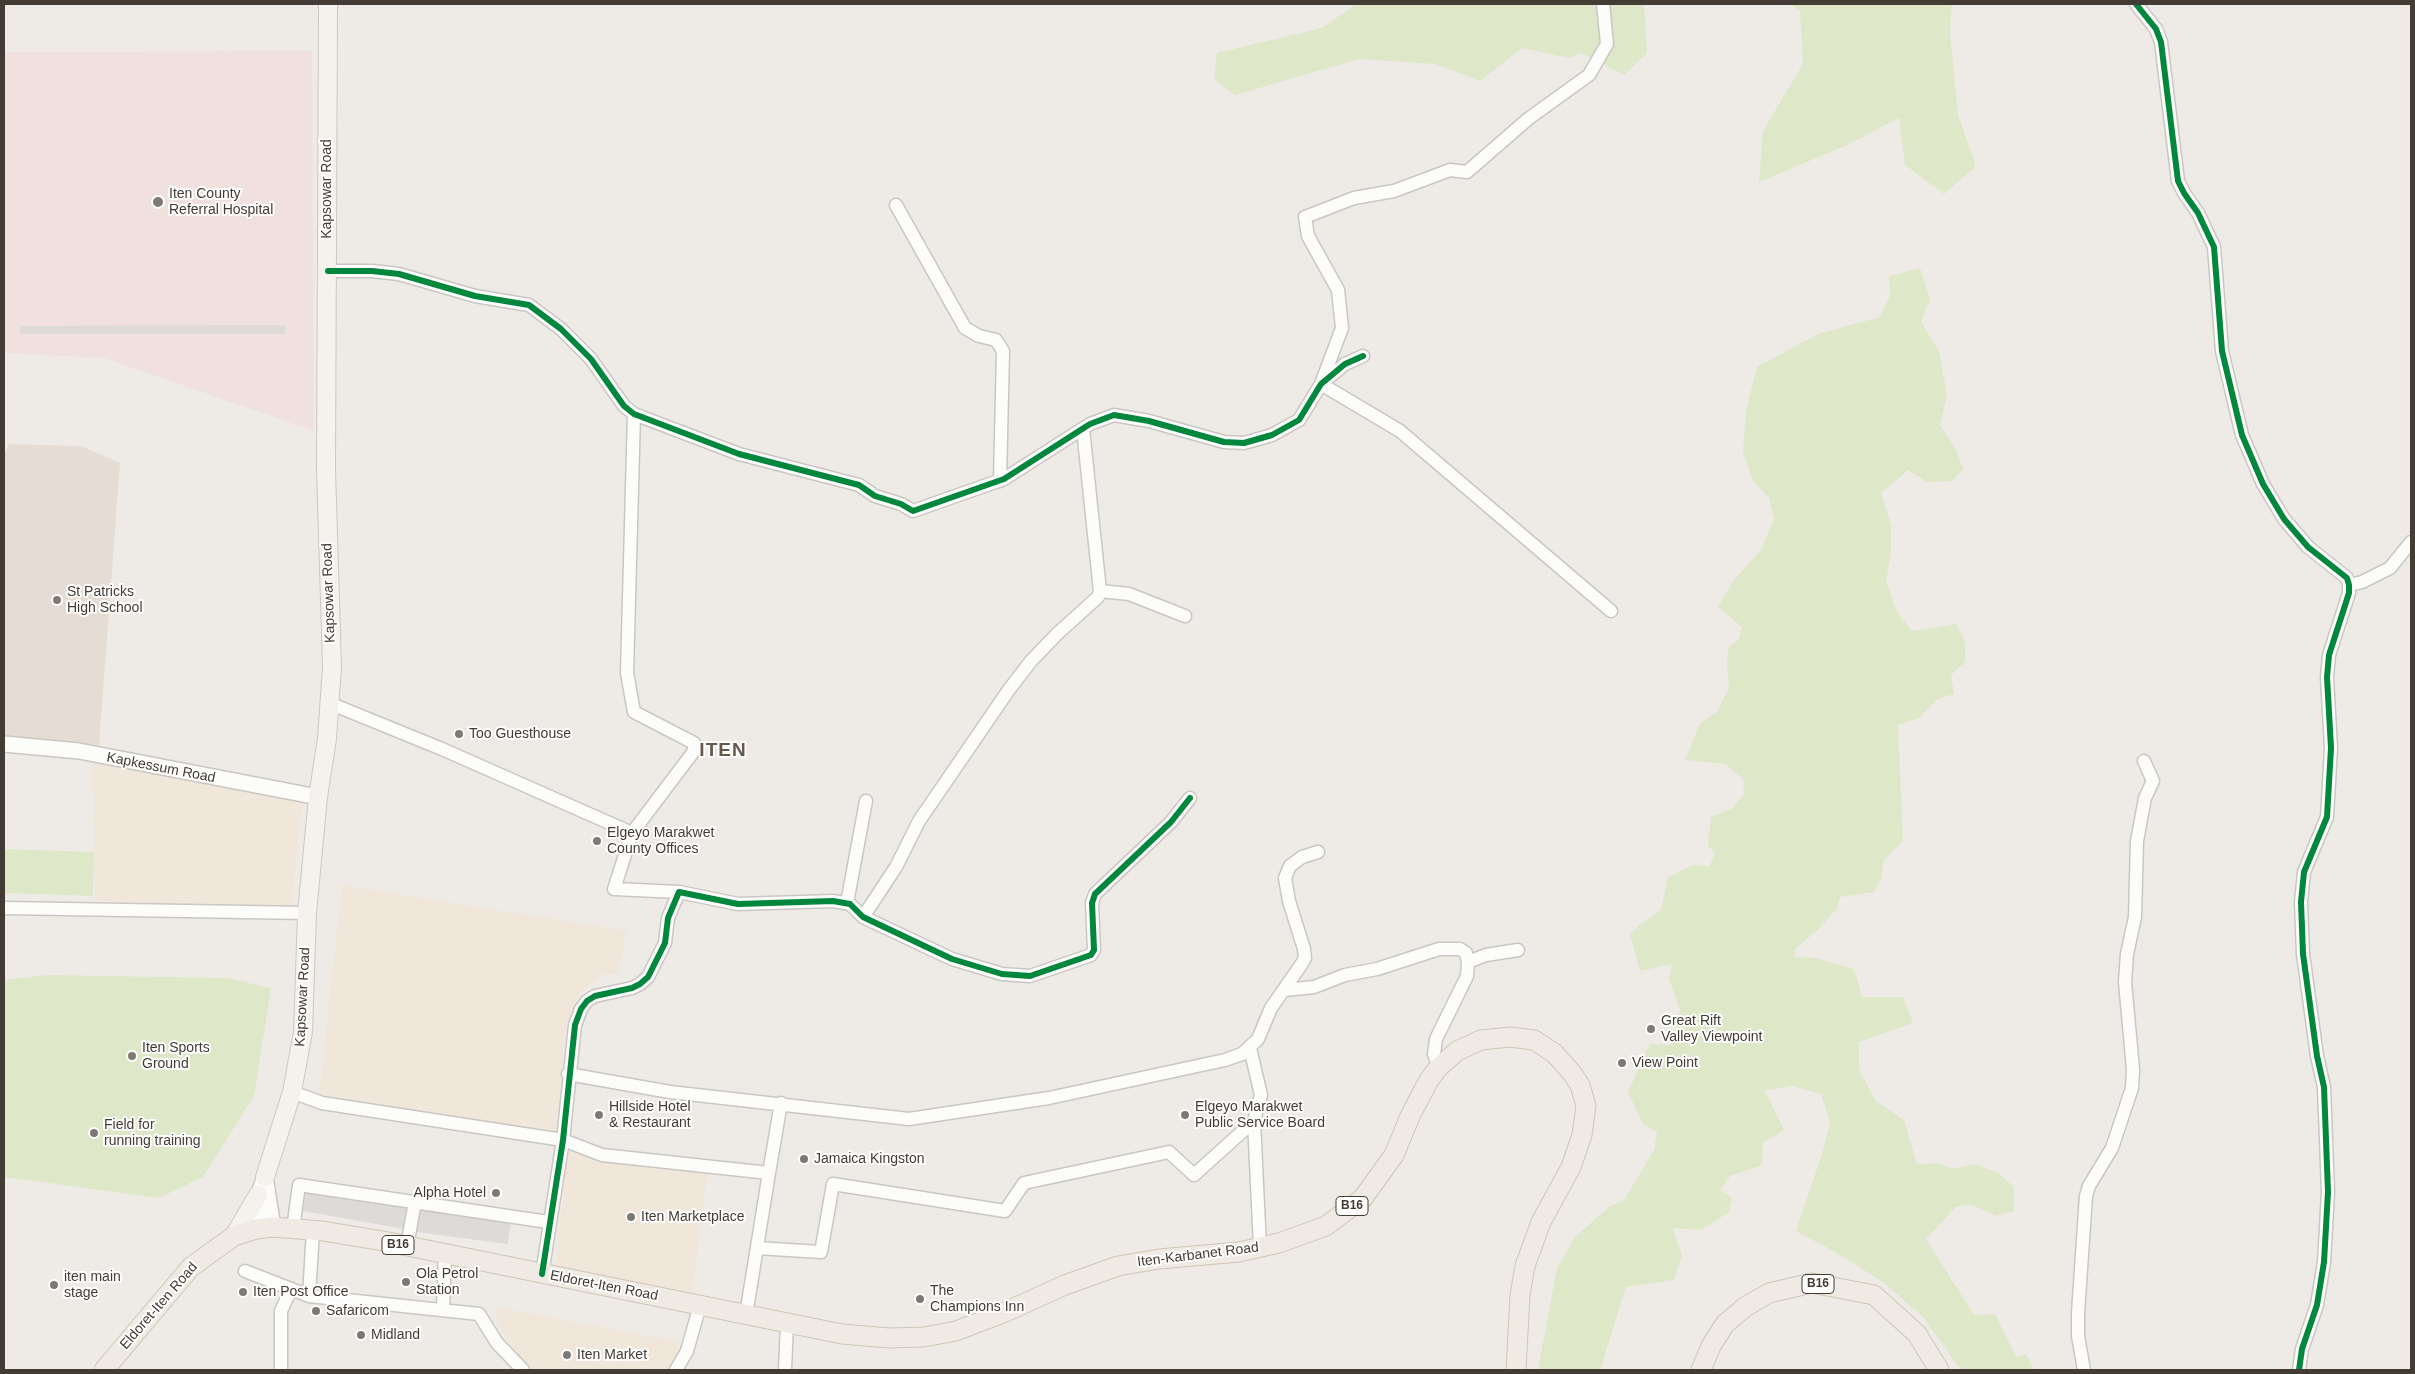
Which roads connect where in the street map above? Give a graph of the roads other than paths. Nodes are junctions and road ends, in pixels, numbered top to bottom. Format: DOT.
graph roads {
  1 [pos="328,4"];
  2 [pos="1602,4"];
  3 [pos="2136,4"];
  4 [pos="896,205"];
  5 [pos="328,271"];
  6 [pos="1363,356"];
  7 [pos="1321,384"];
  8 [pos="634,414"];
  9 [pos="1083,429"];
  10 [pos="1000,481"];
  11 [pos="2411,542"];
  12 [pos="2349,585"];
  13 [pos="1100,591"];
  14 [pos="1611,610"];
  15 [pos="1185,616"];
  16 [pos="329,703"];
  17 [pos="4,744"];
  18 [pos="2144,760"];
  19 [pos="318,797"];
  20 [pos="1190,798"];
  21 [pos="866,801"];
  22 [pos="632,833"];
  23 [pos="1318,852"];
  24 [pos="679,892"];
  25 [pos="847,903"];
  26 [pos="4,908"];
  27 [pos="307,913"];
  28 [pos="862,917"];
  29 [pos="1518,950"];
  30 [pos="1468,962"];
  31 [pos="1285,990"];
  32 [pos="1250,1048"];
  33 [pos="1440,1067"];
  34 [pos="568,1074"];
  35 [pos="292,1092"];
  36 [pos="781,1103"];
  37 [pos="1254,1121"];
  38 [pos="563,1140"];
  39 [pos="768,1173"];
  40 [pos="265,1176"];
  41 [pos="258,1195"];
  42 [pos="415,1202"];
  43 [pos="548,1222"];
  44 [pos="265,1228"];
  45 [pos="293,1229"];
  46 [pos="313,1230"];
  47 [pos="234,1236"];
  48 [pos="407,1246"];
  49 [pos="1260,1247"];
  50 [pos="757,1248"];
  51 [pos="445,1254"];
  52 [pos="245,1271"];
  53 [pos="542,1274"];
  54 [pos="291,1289"];
  55 [pos="309,1296"];
  56 [pos="700,1306"];
  57 [pos="444,1309"];
  58 [pos="746,1315"];
  59 [pos="787,1324"];
  60 [pos="104,1370"];
  61 [pos="281,1370"];
  62 [pos="523,1370"];
  63 [pos="676,1370"];
  64 [pos="785,1370"];
  65 [pos="1516,1370"];
  66 [pos="1702,1370"];
  67 [pos="1939,1370"];
  68 [pos="2084,1370"];
  69 [pos="2299,1370"];
  1 -- 5 [label="main road, Kapsowar Road"];
  2 -- 7 [label="street"];
  3 -- 12 [label="street"];
  4 -- 10 [label="street"];
  5 -- 8 [label="street"];
  5 -- 16 [label="main road, Kapsowar Road"];
  6 -- 7 [label="street"];
  7 -- 9 [label="street"];
  7 -- 14 [label="street"];
  8 -- 10 [label="street"];
  8 -- 22 [label="street"];
  9 -- 10 [label="street"];
  9 -- 13 [label="street"];
  11 -- 12 [label="street"];
  12 -- 69 [label="street"];
  13 -- 15 [label="street"];
  13 -- 28 [label="street"];
  16 -- 19 [label="main road, Kapsowar Road"];
  16 -- 22 [label="street"];
  17 -- 19 [label="street, Kapkessum Road"];
  18 -- 68 [label="street"];
  19 -- 27 [label="main road, Kapsowar Road"];
  20 -- 28 [label="street"];
  21 -- 25 [label="street"];
  22 -- 24 [label="street"];
  23 -- 31 [label="street"];
  24 -- 25 [label="street"];
  24 -- 34 [label="street"];
  25 -- 28 [label="street"];
  26 -- 27 [label="street"];
  27 -- 35 [label="main road, Kapsowar Road"];
  29 -- 30 [label="street"];
  30 -- 31 [label="street"];
  30 -- 33 [label="street"];
  31 -- 32 [label="street"];
  32 -- 36 [label="street"];
  32 -- 37 [label="street"];
  33 -- 49 [label="main road, Iten-Karbanet Road / B16"];
  33 -- 65 [label="main road, Iten-Karbanet Road / B16"];
  34 -- 36 [label="street"];
  34 -- 38 [label="street"];
  35 -- 38 [label="street"];
  35 -- 40 [label="main road, Kapsowar Road"];
  36 -- 39 [label="street"];
  37 -- 49 [label="street"];
  37 -- 50 [label="street"];
  38 -- 39 [label="street"];
  38 -- 43 [label="street"];
  39 -- 50 [label="street"];
  40 -- 41 [label="street, Kapsowar Road"];
  40 -- 44 [label="street, Kapsowar Road"];
  41 -- 44 [label="street, Kapsowar Road"];
  41 -- 47 [label="main road"];
  42 -- 43 [label="street"];
  42 -- 45 [label="street"];
  42 -- 48 [label="street"];
  43 -- 53 [label="street"];
  44 -- 45 [label="main road, Eldoret-Iten Road / B16"];
  44 -- 47 [label="main road, Eldoret-Iten Road / B16"];
  45 -- 46 [label="main road, Eldoret-Iten Road / B16"];
  46 -- 48 [label="main road, Eldoret-Iten Road / B16"];
  46 -- 55 [label="street"];
  47 -- 60 [label="main road, Eldoret-Iten Road / B16"];
  48 -- 51 [label="main road, Eldoret-Iten Road / B16"];
  49 -- 59 [label="main road, Iten-Karbanet Road / B16"];
  50 -- 58 [label="street"];
  51 -- 53 [label="main road, Eldoret-Iten Road / B16"];
  51 -- 57 [label="street"];
  52 -- 54 [label="street"];
  53 -- 56 [label="main road, Eldoret-Iten Road / B16"];
  54 -- 55 [label="street"];
  54 -- 61 [label="street"];
  55 -- 57 [label="street"];
  56 -- 58 [label="main road, Eldoret-Iten Road / B16"];
  56 -- 63 [label="street"];
  57 -- 62 [label="street"];
  58 -- 59 [label="main road, Iten-Karbanet Road / B16"];
  59 -- 64 [label="street"];
  66 -- 67 [label="main road, B16"];
}
